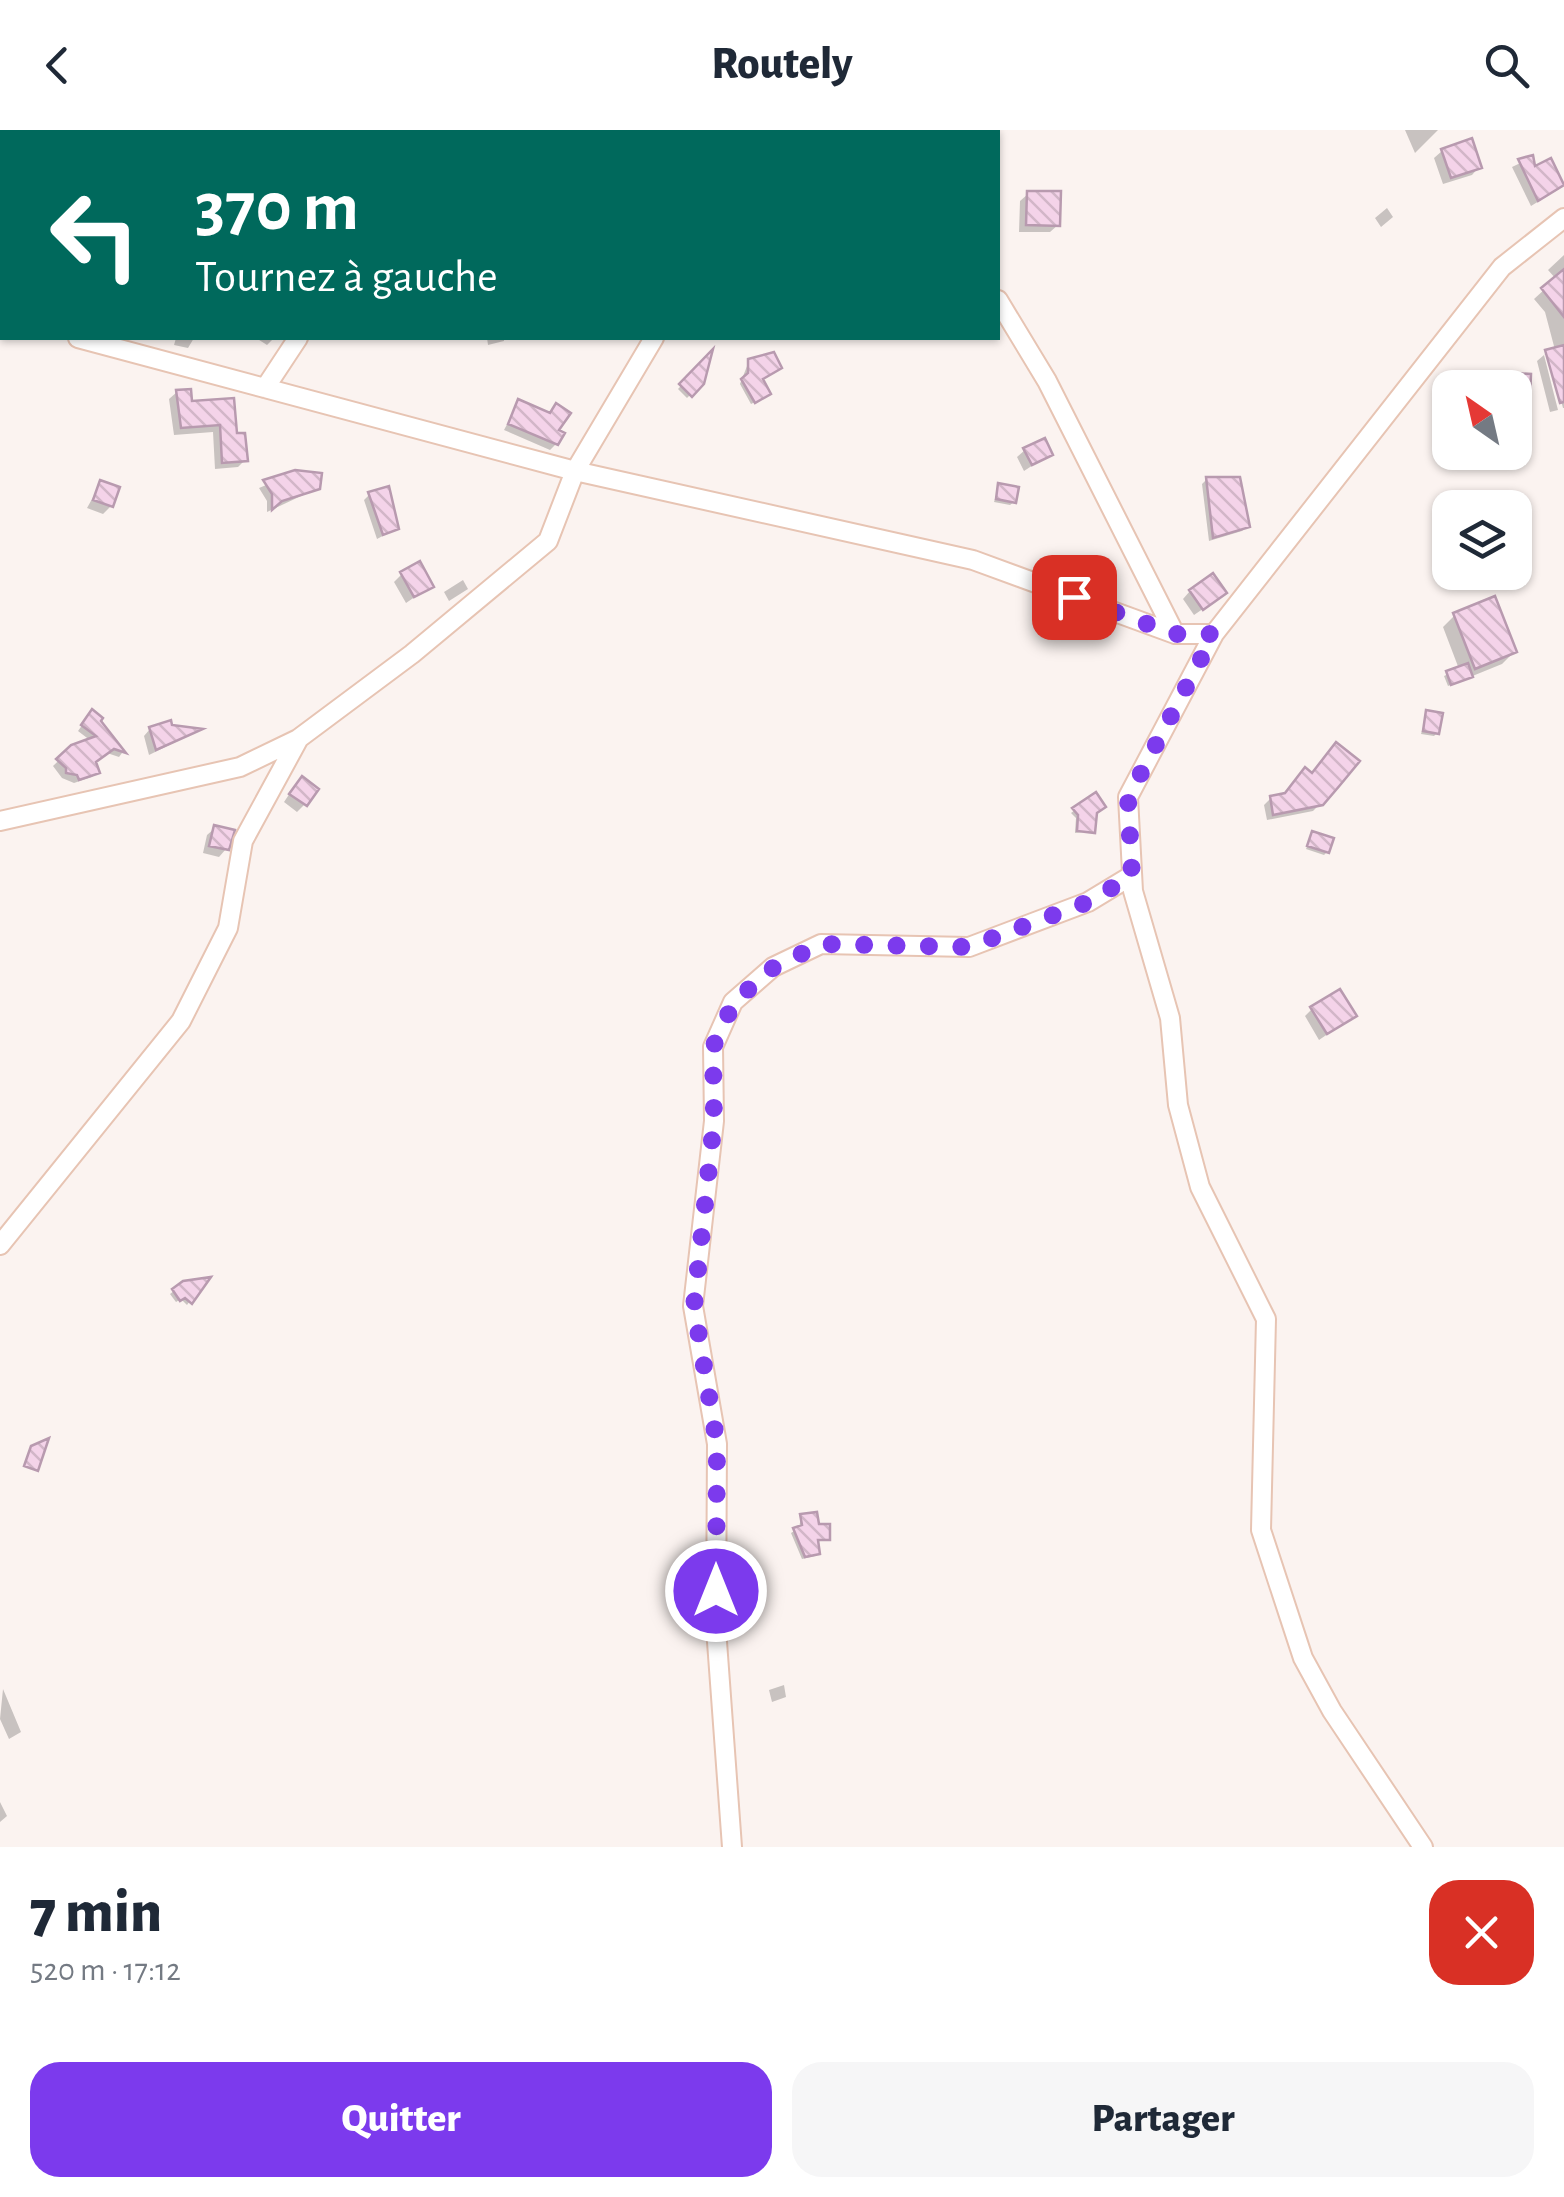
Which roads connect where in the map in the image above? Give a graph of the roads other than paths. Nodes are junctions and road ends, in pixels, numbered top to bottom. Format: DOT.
graph roads {
  1 [pos="1564,218"];
  2 [pos="1000,303"];
  3 [pos="85,340"];
  4 [pos="297,340"];
  5 [pos="653,340"];
  6 [pos="265,388"];
  7 [pos="576,471"];
  8 [pos="1175,634"];
  9 [pos="1214,634"];
  10 [pos="298,740"];
  11 [pos="0,821"];
  12 [pos="1132,876"];
  13 [pos="0,1244"];
  14 [pos="732,1847"];
  15 [pos="1423,1847"];
  1 -- 9 [label="street"];
  2 -- 8 [label="street"];
  3 -- 6 [label="street"];
  4 -- 6 [label="street"];
  5 -- 7 [label="street"];
  6 -- 7 [label="street"];
  7 -- 8 [label="street"];
  7 -- 10 [label="street"];
  8 -- 9 [label="street"];
  9 -- 12 [label="street"];
  10 -- 11 [label="street"];
  10 -- 13 [label="street"];
  12 -- 14 [label="street"];
  12 -- 15 [label="street"];
}
